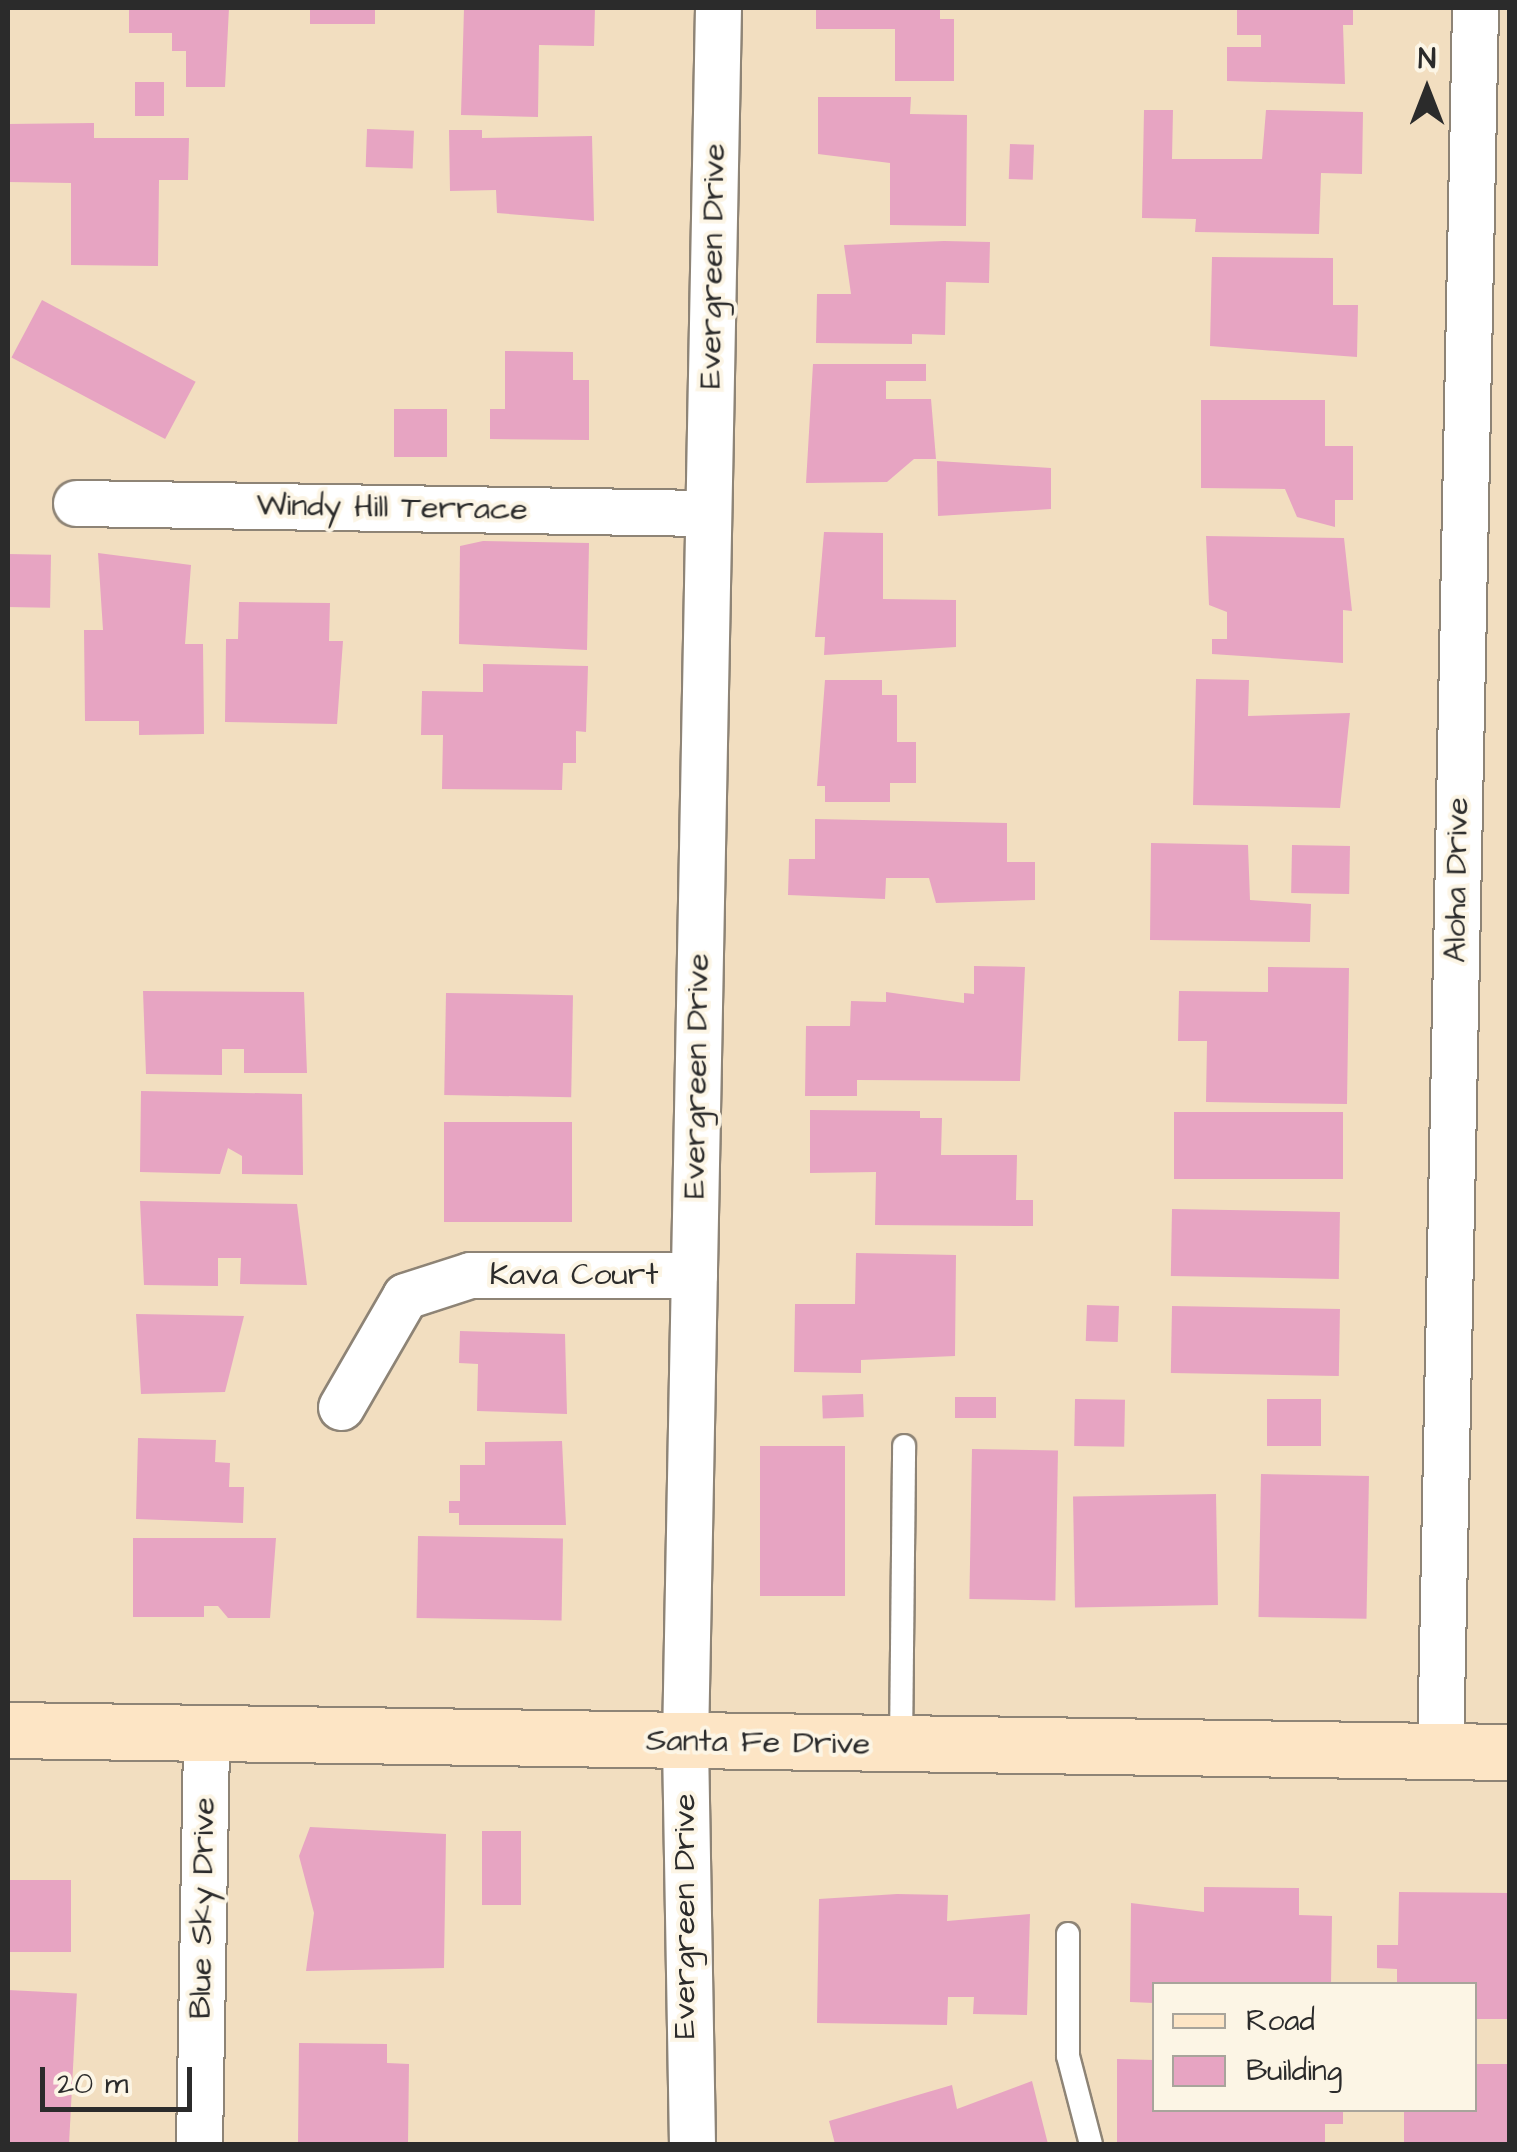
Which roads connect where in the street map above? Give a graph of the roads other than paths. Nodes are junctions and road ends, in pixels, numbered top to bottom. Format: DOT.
graph roads {
  1 [pos="718,8"];
  2 [pos="1474,8"];
  3 [pos="76,503"];
  4 [pos="707,514"];
  5 [pos="694,1275"];
  6 [pos="341,1407"];
  7 [pos="904,1446"];
  8 [pos="8,1730"];
  9 [pos="206,1732"];
  10 [pos="686,1742"];
  11 [pos="901,1745"];
  12 [pos="1440,1752"];
  13 [pos="1510,1752"];
  14 [pos="1068,1934"];
  15 [pos="199,2144"];
  16 [pos="692,2144"];
  17 [pos="1091,2144"];
  1 -- 4 [label="street, Evergreen Drive"];
  2 -- 12 [label="street, Aloha Drive"];
  3 -- 4 [label="street, Windy Hill Terrace"];
  4 -- 5 [label="street, Evergreen Drive"];
  5 -- 6 [label="street, Kava Court"];
  5 -- 10 [label="street, Evergreen Drive"];
  7 -- 11 [label="lane"];
  8 -- 9 [label="main road, Santa Fe Drive"];
  9 -- 10 [label="main road, Santa Fe Drive"];
  9 -- 15 [label="street, Blue Sky Drive"];
  10 -- 11 [label="main road, Santa Fe Drive"];
  10 -- 16 [label="street, Evergreen Drive"];
  11 -- 12 [label="main road, Santa Fe Drive"];
  12 -- 13 [label="main road, Santa Fe Drive"];
  14 -- 17 [label="lane"];
}
